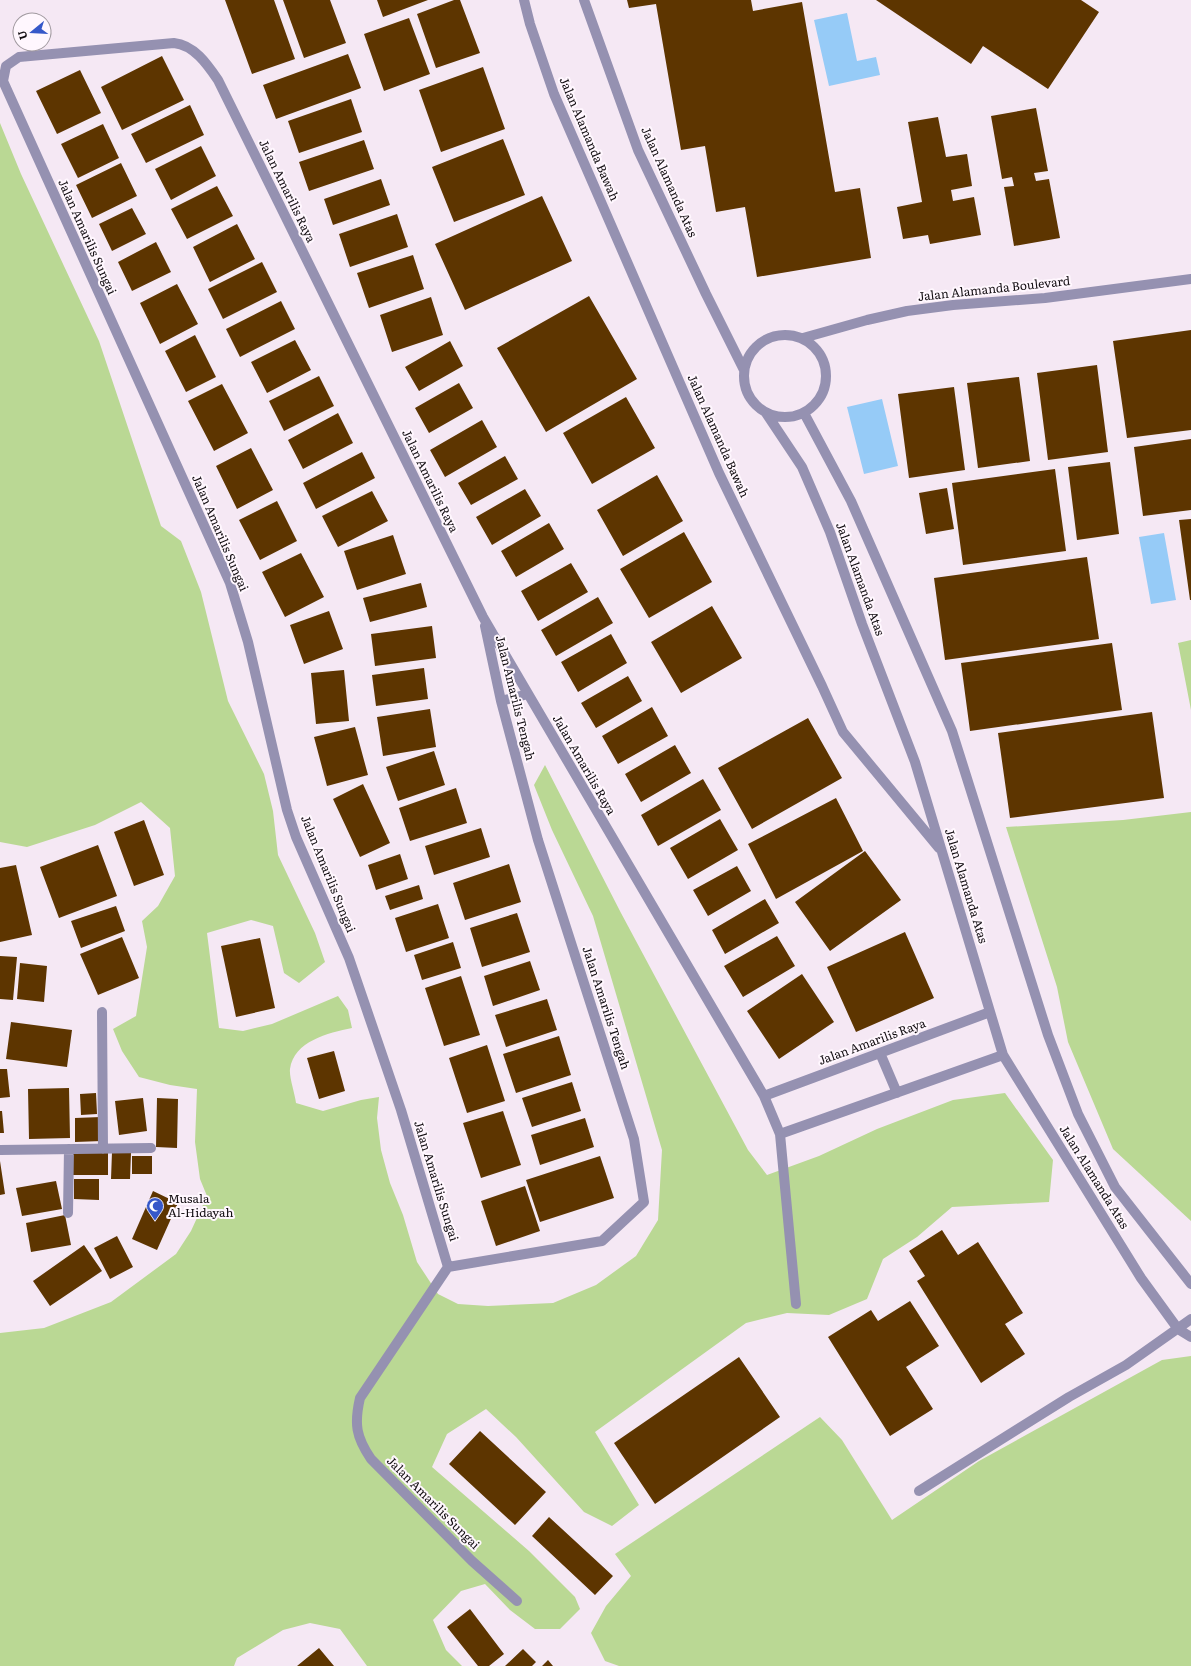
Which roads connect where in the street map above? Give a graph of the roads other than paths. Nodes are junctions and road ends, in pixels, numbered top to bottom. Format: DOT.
graph roads {
  1 [pos="524,0"];
  2 [pos="584,0"];
  3 [pos="3,81"];
  4 [pos="1191,279"];
  5 [pos="803,338"];
  6 [pos="744,370"];
  7 [pos="766,413"];
  8 [pos="804,413"];
  9 [pos="483,617"];
  10 [pos="528,694"];
  11 [pos="501,701"];
  12 [pos="943,852"];
  13 [pos="102,1012"];
  14 [pos="990,1012"];
  15 [pos="880,1053"];
  16 [pos="1003,1055"];
  17 [pos="897,1093"];
  18 [pos="764,1096"];
  19 [pos="780,1134"];
  20 [pos="151,1148"];
  21 [pos="69,1149"];
  22 [pos="103,1149"];
  23 [pos="0,1150"];
  24 [pos="68,1213"];
  25 [pos="448,1267"];
  26 [pos="1191,1284"];
  27 [pos="796,1304"];
  28 [pos="1191,1319"];
  29 [pos="1178,1329"];
  30 [pos="1191,1337"];
  31 [pos="919,1491"];
  32 [pos="517,1601"];
  1 -- 12 [label="street, Jalan Alamanda Bawah"];
  2 -- 6 [label="street, Jalan Alamanda Atas"];
  3 -- 9 [label="street, Jalan Amarilis Raya"];
  3 -- 25 [label="street, Jalan Amarilis Sungai"];
  4 -- 5 [label="street, Jalan Alamanda Boulevard"];
  5 -- 6 [label="street, Jalan Alamanda Boulevard"];
  5 -- 8 [label="street"];
  6 -- 7 [label="street, Jalan Alamanda Boulevard"];
  7 -- 8 [label="street, Jalan Alamanda Boulevard"];
  7 -- 12 [label="street, Jalan Alamanda Atas"];
  8 -- 26 [label="street, Jalan Alamanda Atas"];
  9 -- 10 [label="street, Jalan Amarilis Raya"];
  9 -- 11 [label="street, Jalan Amarilis Tengah"];
  10 -- 11 [label="street"];
  10 -- 18 [label="street, Jalan Amarilis Raya"];
  11 -- 25 [label="street, Jalan Amarilis Tengah"];
  12 -- 14 [label="street, Jalan Alamanda Atas"];
  13 -- 22 [label="street"];
  14 -- 15 [label="street, Jalan Amarilis Raya"];
  14 -- 16 [label="street, Jalan Alamanda Atas"];
  15 -- 17 [label="street"];
  15 -- 18 [label="street, Jalan Amarilis Raya"];
  16 -- 17 [label="street"];
  16 -- 29 [label="street, Jalan Alamanda Atas"];
  17 -- 19 [label="street"];
  18 -- 19 [label="street, Jalan Amarilis Raya"];
  19 -- 27 [label="street, Jalan Amarilis Raya"];
  20 -- 22 [label="street"];
  21 -- 22 [label="street"];
  21 -- 23 [label="street"];
  21 -- 24 [label="street"];
  25 -- 32 [label="street, Jalan Amarilis Sungai"];
  28 -- 29 [label="street"];
  29 -- 30 [label="street, Jalan Alamanda Atas"];
  29 -- 31 [label="street"];
}
